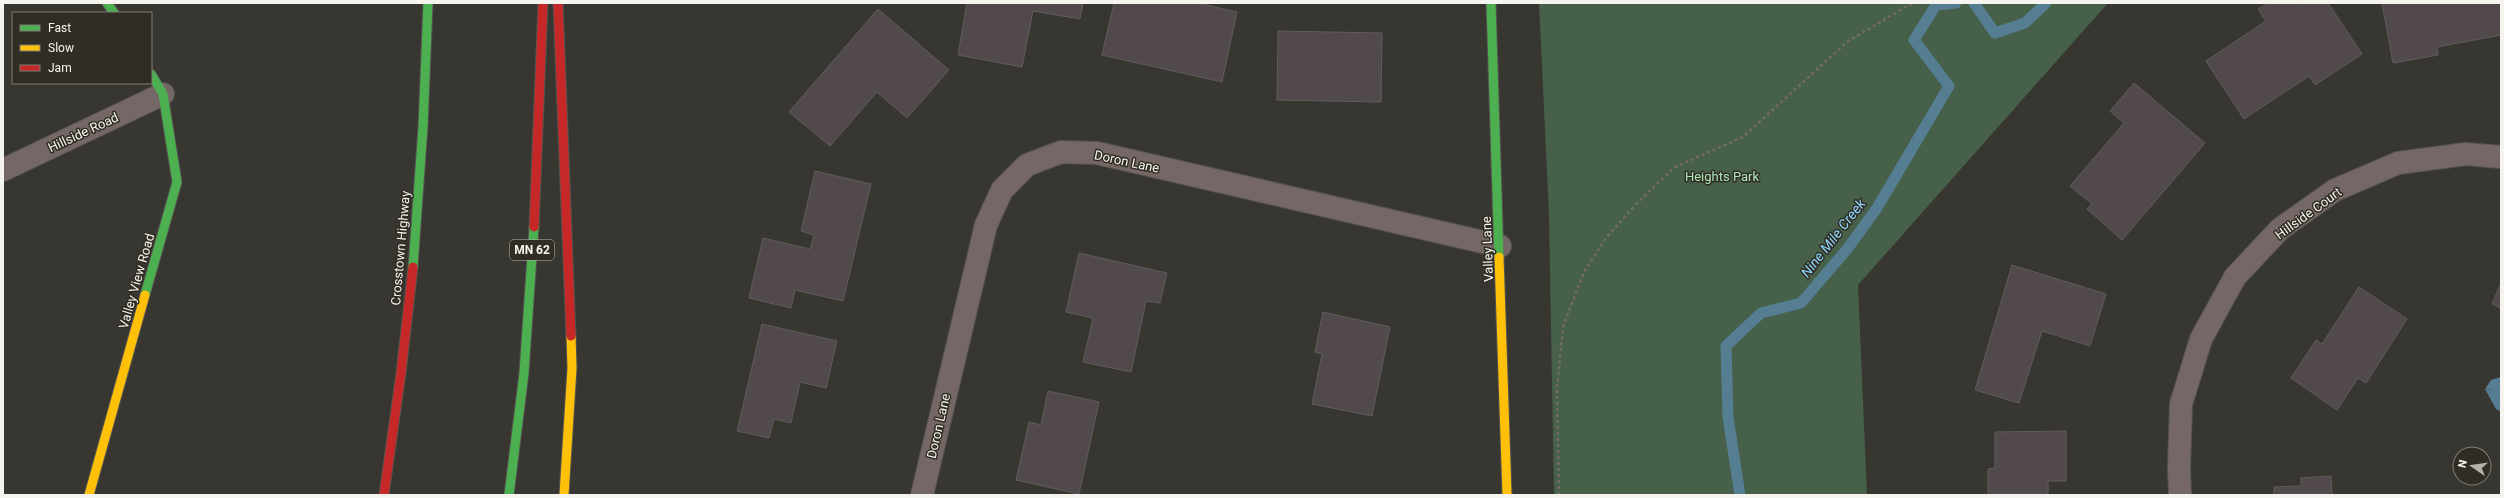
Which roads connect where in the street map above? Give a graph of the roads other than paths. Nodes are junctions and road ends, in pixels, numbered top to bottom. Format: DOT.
graph roads {
  1 [pos="106,3"];
  2 [pos="428,3"];
  3 [pos="543,3"];
  4 [pos="558,3"];
  5 [pos="1491,3"];
  6 [pos="113,12"];
  7 [pos="152,76"];
  8 [pos="163,94"];
  9 [pos="2501,157"];
  10 [pos="3,170"];
  11 [pos="1500,246"];
  12 [pos="88,495"];
  13 [pos="384,495"];
  14 [pos="509,495"];
  15 [pos="564,495"];
  16 [pos="922,495"];
  17 [pos="1507,495"];
  18 [pos="2180,495"];
  1 -- 6 [label="main road"];
  2 -- 13 [label="main road, Crosstown Highway"];
  3 -- 14 [label="main road, MN 62"];
  4 -- 15 [label="main road"];
  5 -- 11 [label="main road, Valley Lane"];
  7 -- 8 [label="main road, Valley View Road"];
  8 -- 10 [label="street, Hillside Road"];
  8 -- 12 [label="main road, Valley View Road"];
  9 -- 18 [label="street, Hillside Court"];
  11 -- 16 [label="street, Doron Lane"];
  11 -- 17 [label="main road, Valley Lane"];
}
